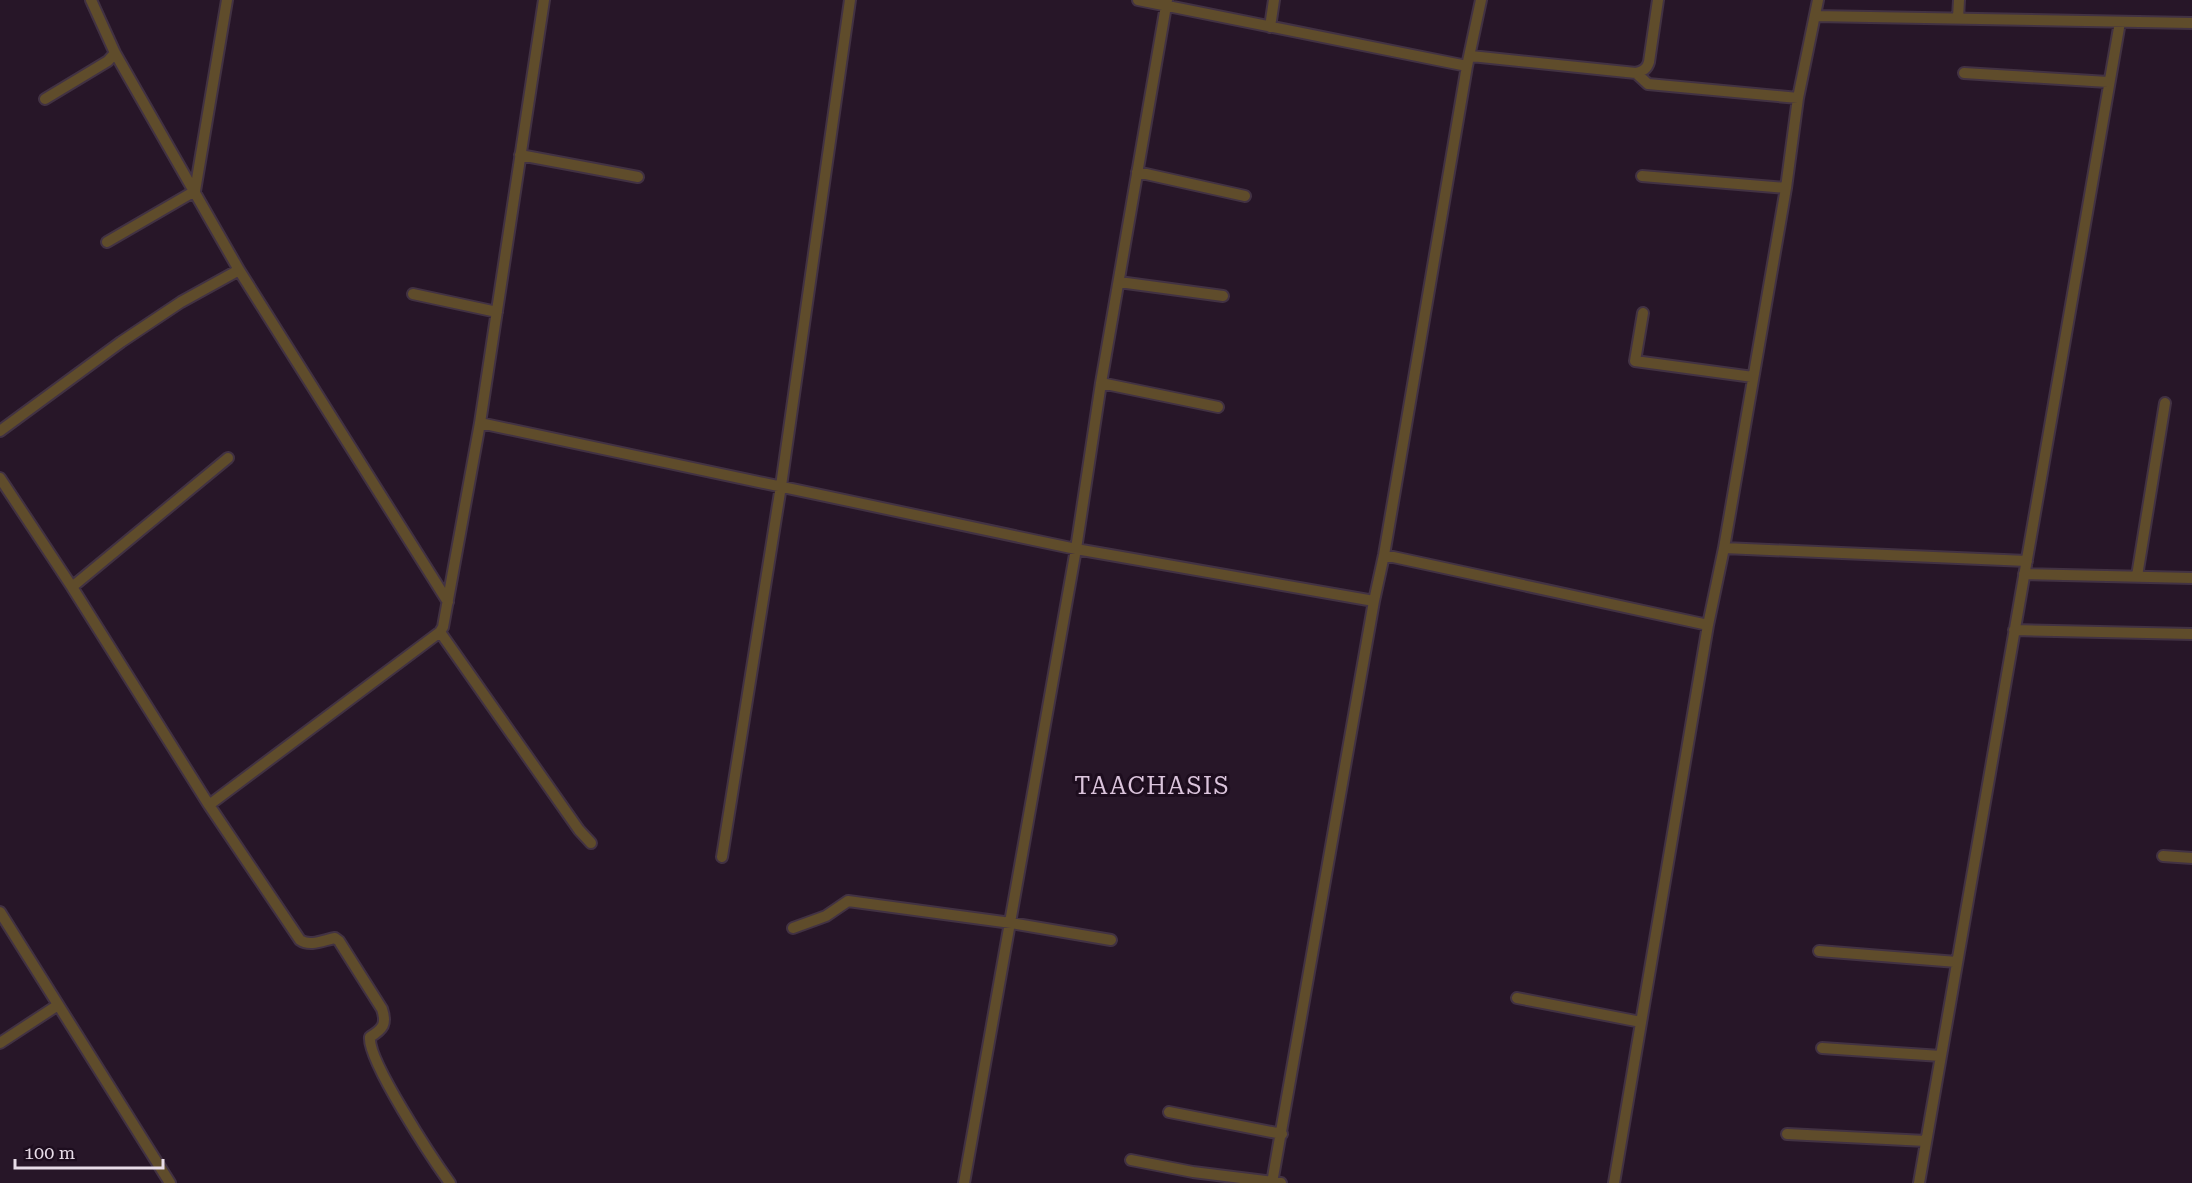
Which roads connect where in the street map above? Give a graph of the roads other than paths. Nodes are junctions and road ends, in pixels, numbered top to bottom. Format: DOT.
graph roads {
  1 [pos="91,0"];
  2 [pos="227,0"];
  3 [pos="544,0"];
  4 [pos="850,0"];
  5 [pos="1138,0"];
  6 [pos="1274,0"];
  7 [pos="1481,0"];
  8 [pos="1658,0"];
  9 [pos="1818,0"];
  10 [pos="1959,0"];
  11 [pos="1166,3"];
  12 [pos="1815,16"];
  13 [pos="1958,18"];
  14 [pos="2120,22"];
  15 [pos="2192,24"];
  16 [pos="1270,27"];
  17 [pos="115,53"];
  18 [pos="1469,61"];
  19 [pos="1636,73"];
  20 [pos="1964,73"];
  21 [pos="2108,82"];
  22 [pos="1798,98"];
  23 [pos="45,99"];
  24 [pos="520,155"];
  25 [pos="1137,172"];
  26 [pos="1642,176"];
  27 [pos="638,177"];
  28 [pos="1786,188"];
  29 [pos="195,191"];
  30 [pos="1245,196"];
  31 [pos="107,242"];
  32 [pos="239,270"];
  33 [pos="1119,282"];
  34 [pos="413,294"];
  35 [pos="1223,296"];
  36 [pos="497,312"];
  37 [pos="1643,313"];
  38 [pos="1753,377"];
  39 [pos="1101,383"];
  40 [pos="2165,403"];
  41 [pos="1218,407"];
  42 [pos="480,423"];
  43 [pos="0,431"];
  44 [pos="228,458"];
  45 [pos="0,478"];
  46 [pos="781,486"];
  47 [pos="1724,548"];
  48 [pos="1076,549"];
  49 [pos="1384,555"];
  50 [pos="2027,561"];
  51 [pos="2024,574"];
  52 [pos="2137,576"];
  53 [pos="2192,578"];
  54 [pos="72,587"];
  55 [pos="1374,601"];
  56 [pos="448,602"];
  57 [pos="1708,625"];
  58 [pos="2014,630"];
  59 [pos="440,632"];
  60 [pos="2192,634"];
  61 [pos="209,805"];
  62 [pos="591,843"];
  63 [pos="2163,856"];
  64 [pos="722,857"];
  65 [pos="2192,858"];
  66 [pos="0,912"];
  67 [pos="1011,923"];
  68 [pos="793,928"];
  69 [pos="1111,940"];
  70 [pos="1819,951"];
  71 [pos="1957,962"];
  72 [pos="1517,998"];
  73 [pos="58,1005"];
  74 [pos="1641,1022"];
  75 [pos="0,1043"];
  76 [pos="1822,1048"];
  77 [pos="1941,1056"];
  78 [pos="1169,1112"];
  79 [pos="1282,1134"];
  80 [pos="1786,1134"];
  81 [pos="1926,1141"];
  82 [pos="1131,1160"];
  83 [pos="1275,1182"];
  84 [pos="170,1183"];
  85 [pos="450,1183"];
  86 [pos="964,1183"];
  87 [pos="1614,1183"];
  88 [pos="1919,1183"];
  1 -- 17 [label="street"];
  2 -- 29 [label="street"];
  3 -- 24 [label="street"];
  4 -- 46 [label="street"];
  5 -- 11 [label="street"];
  6 -- 16 [label="street"];
  7 -- 18 [label="street"];
  8 -- 19 [label="street"];
  9 -- 12 [label="street"];
  10 -- 13 [label="street"];
  11 -- 16 [label="street"];
  11 -- 25 [label="street"];
  12 -- 13 [label="street"];
  12 -- 22 [label="street"];
  13 -- 14 [label="street"];
  14 -- 15 [label="street"];
  14 -- 21 [label="street"];
  16 -- 18 [label="street"];
  17 -- 23 [label="street"];
  17 -- 29 [label="street"];
  18 -- 19 [label="street"];
  18 -- 49 [label="street"];
  19 -- 22 [label="street"];
  20 -- 21 [label="street"];
  21 -- 50 [label="street"];
  22 -- 28 [label="street"];
  24 -- 27 [label="street"];
  24 -- 36 [label="street"];
  25 -- 30 [label="street"];
  25 -- 33 [label="street"];
  26 -- 28 [label="street"];
  28 -- 38 [label="street"];
  29 -- 31 [label="street"];
  29 -- 32 [label="street"];
  32 -- 43 [label="street"];
  32 -- 56 [label="street"];
  33 -- 35 [label="street"];
  33 -- 39 [label="street"];
  34 -- 36 [label="street"];
  36 -- 42 [label="street"];
  37 -- 38 [label="street"];
  38 -- 47 [label="street"];
  39 -- 41 [label="street"];
  39 -- 48 [label="street"];
  40 -- 52 [label="street"];
  42 -- 46 [label="street"];
  42 -- 56 [label="street"];
  44 -- 54 [label="street"];
  45 -- 54 [label="street"];
  46 -- 48 [label="street"];
  46 -- 64 [label="street"];
  47 -- 50 [label="street"];
  47 -- 57 [label="street"];
  48 -- 55 [label="street"];
  48 -- 67 [label="street"];
  49 -- 55 [label="street"];
  49 -- 57 [label="street"];
  50 -- 51 [label="street"];
  51 -- 52 [label="street"];
  51 -- 58 [label="street"];
  52 -- 53 [label="street"];
  54 -- 61 [label="street"];
  55 -- 79 [label="street"];
  56 -- 59 [label="street"];
  57 -- 74 [label="street"];
  58 -- 60 [label="street"];
  58 -- 71 [label="street"];
  59 -- 61 [label="street"];
  59 -- 62 [label="street"];
  61 -- 85 [label="street"];
  63 -- 65 [label="street"];
  66 -- 73 [label="street"];
  67 -- 68 [label="street"];
  67 -- 69 [label="street"];
  67 -- 86 [label="street"];
  70 -- 71 [label="street"];
  71 -- 77 [label="street"];
  72 -- 74 [label="street"];
  73 -- 75 [label="street"];
  73 -- 84 [label="street"];
  74 -- 87 [label="street"];
  76 -- 77 [label="street"];
  77 -- 81 [label="street"];
  78 -- 79 [label="street"];
  79 -- 83 [label="street"];
  80 -- 81 [label="street"];
  81 -- 88 [label="street"];
  82 -- 83 [label="street"];
}
